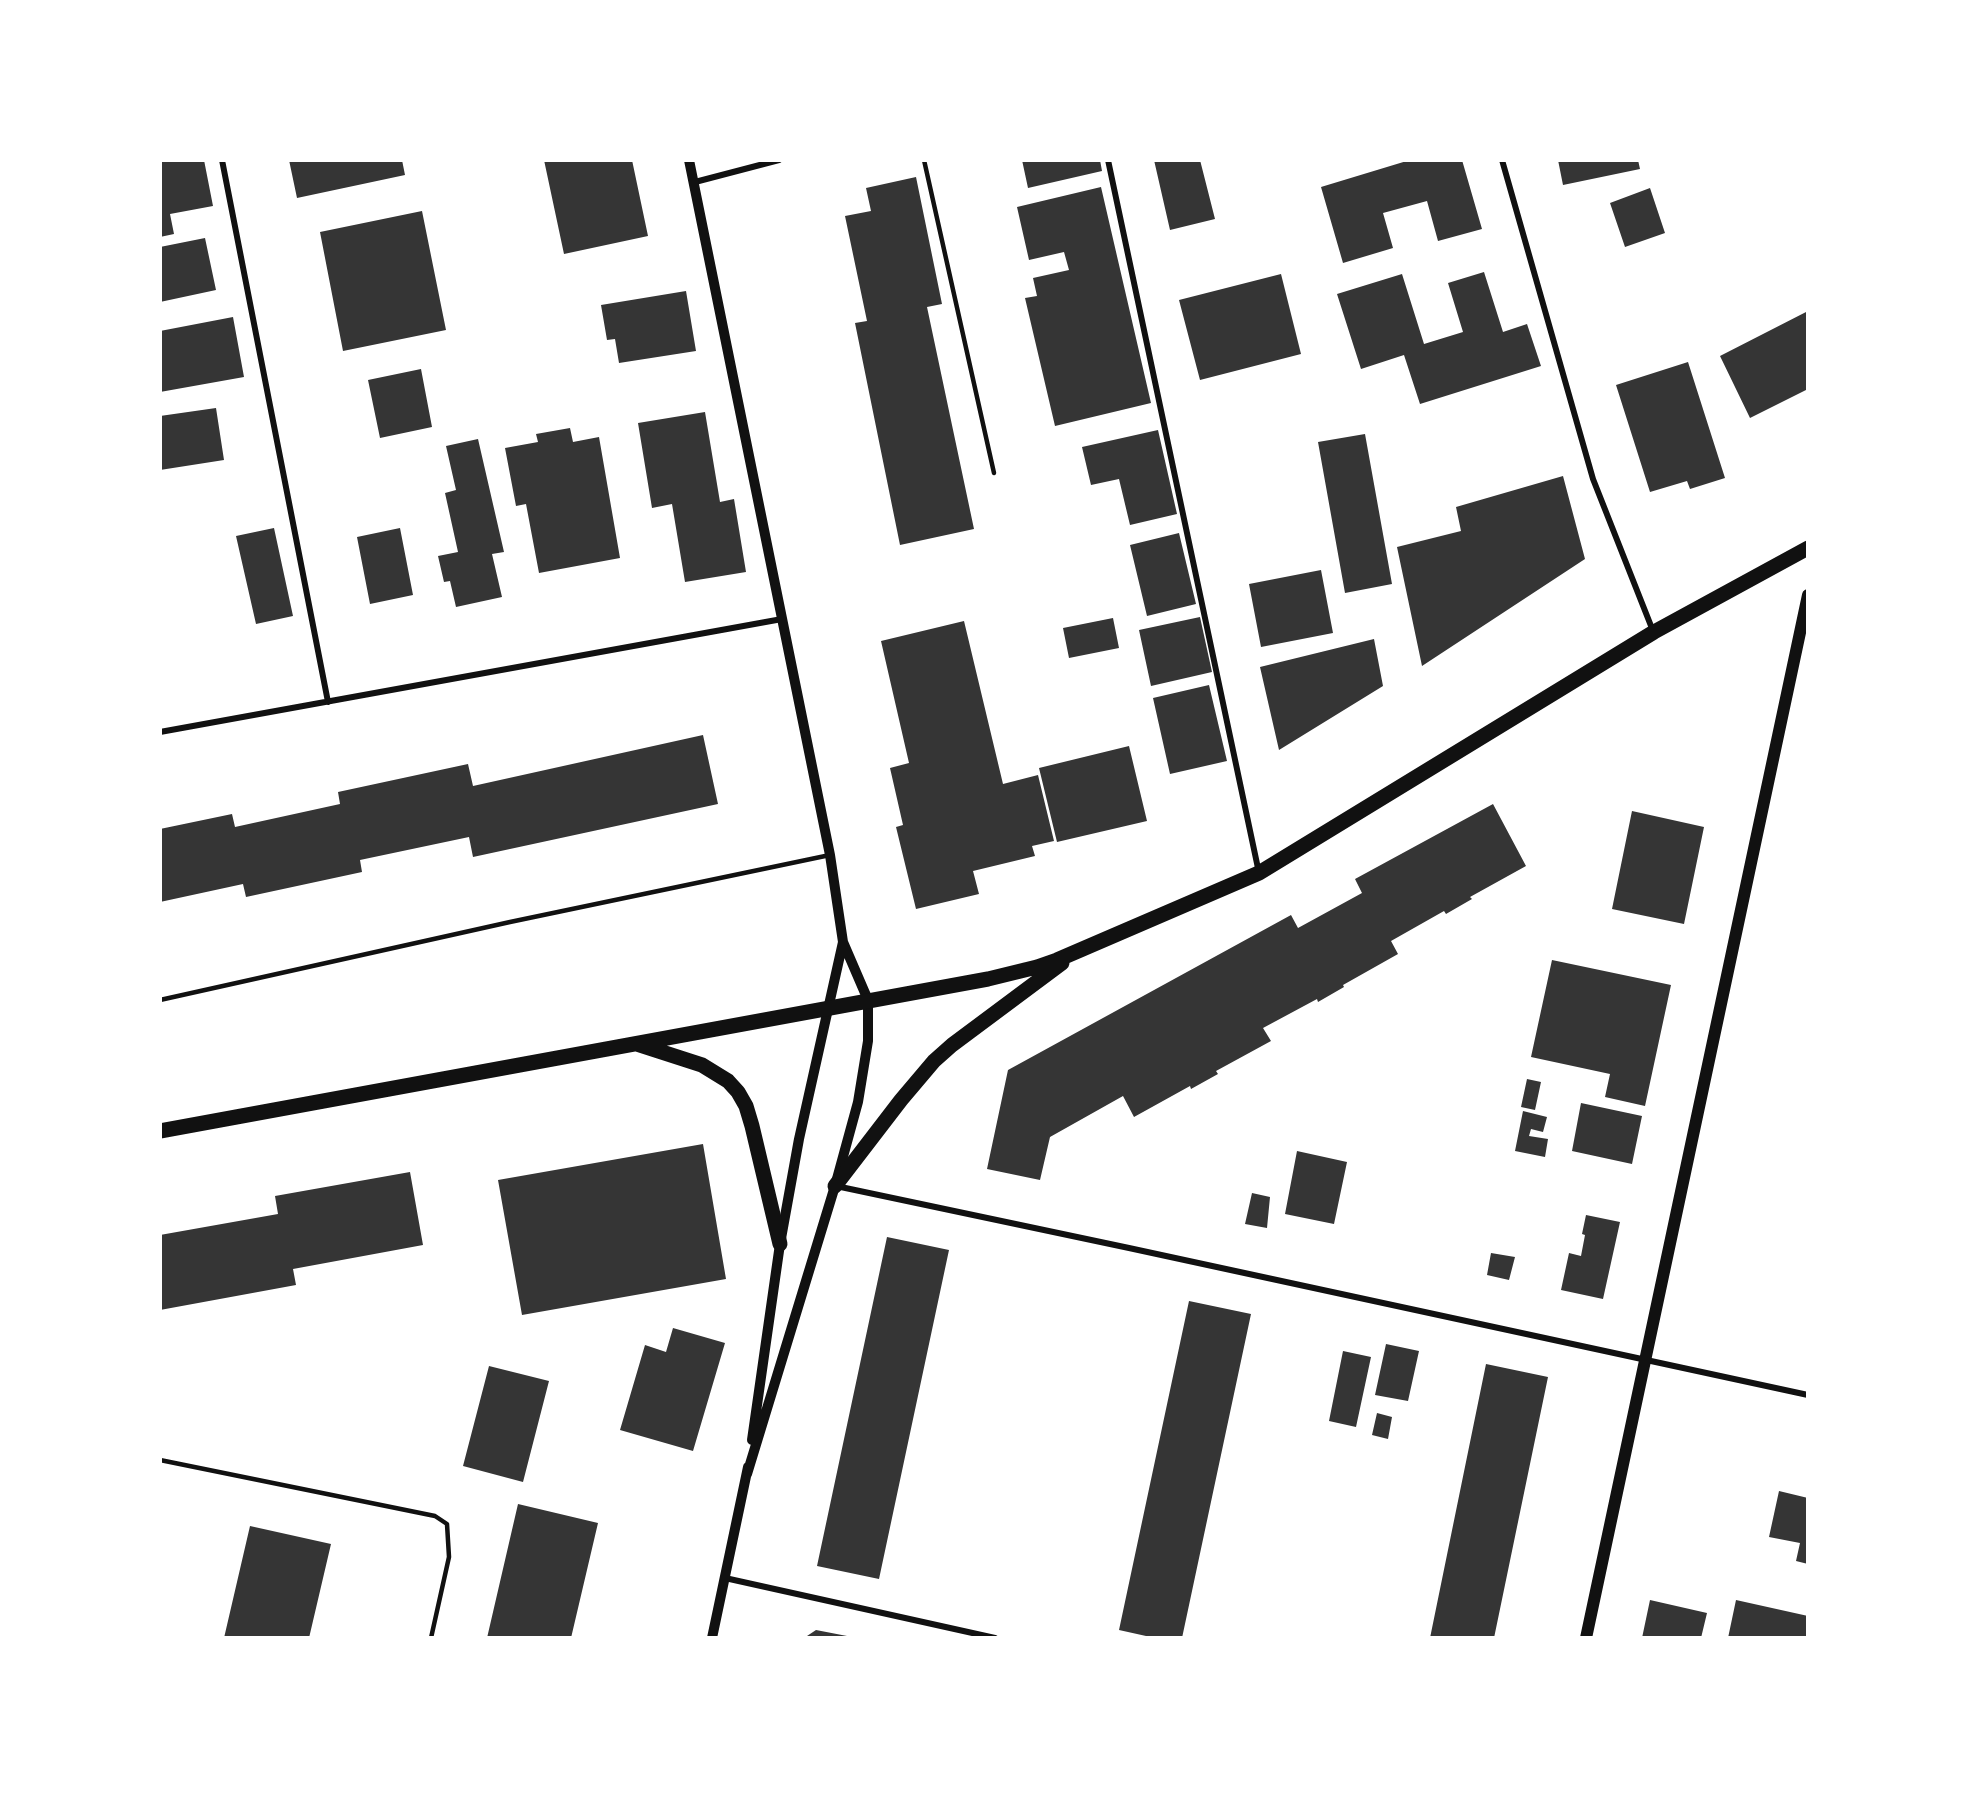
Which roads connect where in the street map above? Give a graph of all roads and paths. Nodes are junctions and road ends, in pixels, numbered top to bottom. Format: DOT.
graph roads {
  1 [pos="222,160"];
  2 [pos="689,160"];
  3 [pos="779,160"];
  4 [pos="924,160"];
  5 [pos="1108,160"];
  6 [pos="1502,160"];
  7 [pos="695,182"];
  8 [pos="994,474"];
  9 [pos="1808,548"];
  10 [pos="1808,595"];
  11 [pos="782,619"];
  12 [pos="1654,632"];
  13 [pos="328,702"];
  14 [pos="160,732"];
  15 [pos="830,855"];
  16 [pos="1259,873"];
  17 [pos="843,942"];
  18 [pos="1077,952"];
  19 [pos="160,1000"];
  20 [pos="868,1000"];
  21 [pos="828,1007"];
  22 [pos="634,1043"];
  23 [pos="160,1131"];
  24 [pos="835,1186"];
  25 [pos="780,1244"];
  26 [pos="1645,1360"];
  27 [pos="1808,1395"];
  28 [pos="160,1460"];
  29 [pos="747,1474"];
  30 [pos="725,1578"];
  31 [pos="431,1638"];
  32 [pos="712,1638"];
  33 [pos="995,1638"];
  34 [pos="1586,1638"];
  1 -- 13 [label="street"];
  2 -- 7 [label="street"];
  3 -- 7 [label="street"];
  4 -- 8 [label="lane"];
  5 -- 16 [label="street"];
  6 -- 12 [label="street"];
  7 -- 11 [label="street"];
  9 -- 12 [label="main road"];
  10 -- 26 [label="main road"];
  11 -- 13 [label="street"];
  11 -- 15 [label="street"];
  12 -- 16 [label="main road"];
  13 -- 14 [label="street"];
  15 -- 17 [label="street"];
  15 -- 19 [label="lane"];
  16 -- 18 [label="main road"];
  17 -- 20 [label="street"];
  17 -- 21 [label="street"];
  18 -- 20 [label="main road"];
  18 -- 24 [label="main road"];
  20 -- 21 [label="main road"];
  20 -- 24 [label="street"];
  21 -- 22 [label="main road"];
  21 -- 25 [label="street"];
  22 -- 23 [label="main road"];
  22 -- 25 [label="main road"];
  24 -- 26 [label="street"];
  24 -- 29 [label="street"];
  25 -- 29 [label="street"];
  26 -- 27 [label="street"];
  26 -- 34 [label="main road"];
  28 -- 31 [label="lane"];
  29 -- 30 [label="street"];
  30 -- 32 [label="street"];
  30 -- 33 [label="street"];
}
